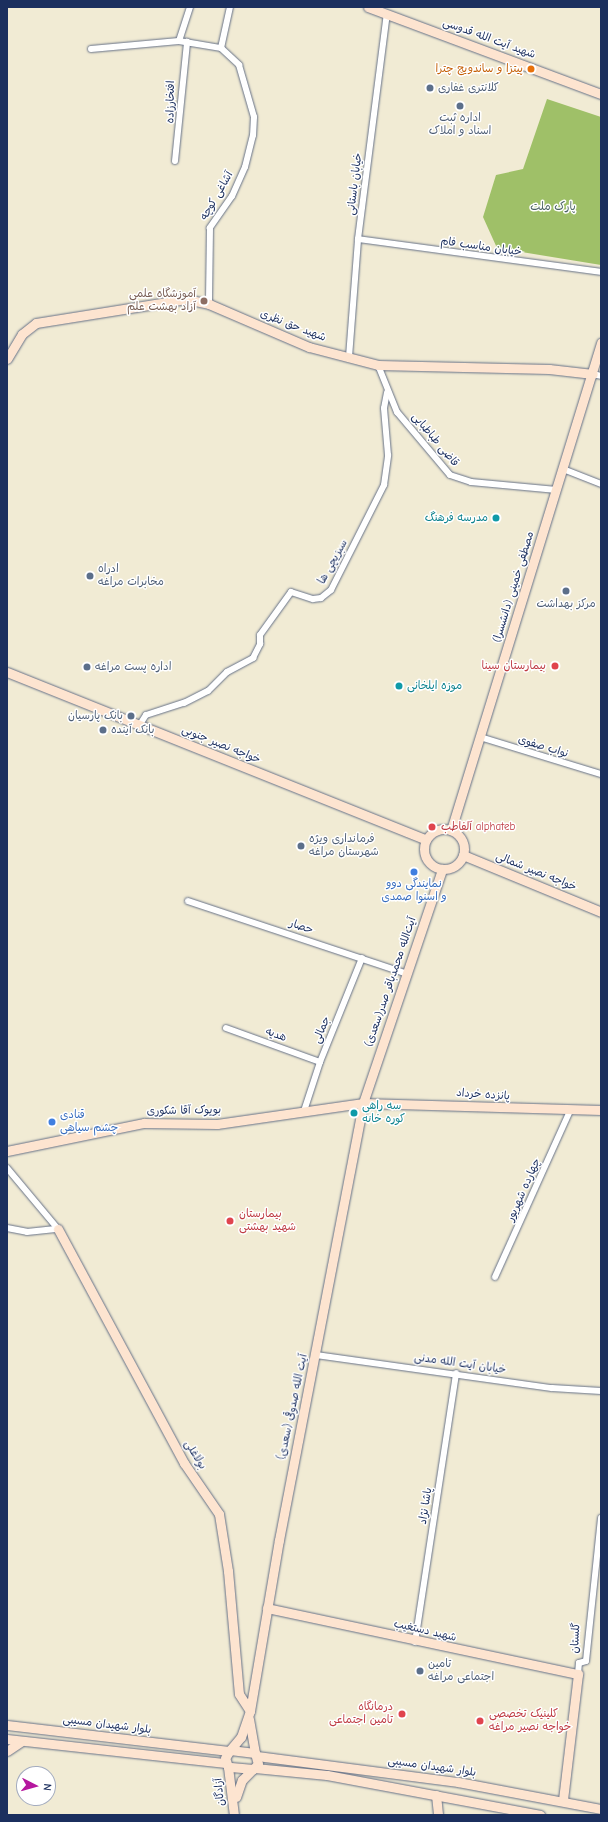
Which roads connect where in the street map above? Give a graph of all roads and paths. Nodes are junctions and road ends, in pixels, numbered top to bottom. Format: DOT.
graph roads {
  1 [pos="190,7"];
  2 [pos="230,7"];
  3 [pos="374,8"];
  4 [pos="387,14"];
  5 [pos="179,41"];
  6 [pos="187,42"];
  7 [pos="221,48"];
  8 [pos="91,49"];
  9 [pos="601,94"];
  10 [pos="175,161"];
  11 [pos="358,239"];
  12 [pos="601,272"];
  13 [pos="209,304"];
  14 [pos="601,343"];
  15 [pos="349,357"];
  16 [pos="7,359"];
  17 [pos="378,365"];
  18 [pos="597,375"];
  19 [pos="387,392"];
  20 [pos="563,469"];
  21 [pos="601,484"];
  22 [pos="557,490"];
  23 [pos="7,672"];
  24 [pos="139,726"];
  25 [pos="480,737"];
  26 [pos="601,774"];
  27 [pos="451,830"];
  28 [pos="426,840"];
  29 [pos="463,855"];
  30 [pos="442,869"];
  31 [pos="188,901"];
  32 [pos="601,912"];
  33 [pos="362,958"];
  34 [pos="408,974"];
  35 [pos="226,1028"];
  36 [pos="320,1062"];
  37 [pos="363,1103"];
  38 [pos="570,1110"];
  39 [pos="601,1110"];
  40 [pos="304,1111"];
  41 [pos="7,1151"];
  42 [pos="7,1168"];
  43 [pos="7,1228"];
  44 [pos="58,1229"];
  45 [pos="495,1277"];
  46 [pos="316,1355"];
  47 [pos="456,1373"];
  48 [pos="601,1392"];
  49 [pos="601,1518"];
  50 [pos="267,1608"];
  51 [pos="416,1642"];
  52 [pos="578,1674"];
  53 [pos="249,1714"];
  54 [pos="7,1721"];
  55 [pos="7,1725"];
  56 [pos="18,1726"];
  57 [pos="35,1728"];
  58 [pos="7,1739"];
  59 [pos="22,1741"];
  60 [pos="34,1743"];
  61 [pos="165,1744"];
  62 [pos="7,1751"];
  63 [pos="229,1751"];
  64 [pos="256,1754"];
  65 [pos="164,1757"];
  66 [pos="227,1765"];
  67 [pos="254,1768"];
  68 [pos="436,1795"];
  69 [pos="563,1800"];
  70 [pos="601,1810"];
  71 [pos="234,1811"];
  72 [pos="438,1815"];
  73 [pos="540,1815"];
  1 -- 5 [label="street"];
  2 -- 7 [label="street"];
  3 -- 4 [label="street, شهید آیت الله قدوسی"];
  4 -- 9 [label="street, شهید آیت الله قدوسی"];
  4 -- 11 [label="street, خیابان باستانی"];
  5 -- 6 [label="street"];
  5 -- 8 [label="street"];
  6 -- 7 [label="street"];
  6 -- 10 [label="street, افتخارزاده"];
  7 -- 13 [label="street, آشاغی کوچه"];
  11 -- 12 [label="street, خیابان مناسب فام"];
  11 -- 15 [label="street, خیابان باستانی"];
  13 -- 15 [label="street, شهید حق نظری"];
  13 -- 16 [label="street, شهید حق نظری"];
  14 -- 18 [label="street, مصطفی خمینی (دانشسرا)"];
  15 -- 17 [label="street, شهید حق نظری"];
  17 -- 18 [label="street, شهید حق نظری"];
  17 -- 19 [label="street, قاضی طباطبایی"];
  18 -- 20 [label="street, مصطفی خمینی (دانشسرا)"];
  19 -- 22 [label="street, قاضی طباطبایی"];
  19 -- 24 [label="street, سبزیچی ها"];
  20 -- 21 [label="street"];
  20 -- 22 [label="street, مصطفی خمینی (دانشسرا)"];
  22 -- 25 [label="street, مصطفی خمینی (دانشسرا)"];
  23 -- 24 [label="street, خواجه نصیر جنوبی"];
  24 -- 28 [label="street, خواجه نصیر جنوبی"];
  25 -- 26 [label="street, نواب صفوی"];
  25 -- 27 [label="street, مصطفی خمینی (دانشسرا)"];
  27 -- 28 [label="street"];
  27 -- 29 [label="street"];
  28 -- 30 [label="street"];
  29 -- 30 [label="street"];
  29 -- 32 [label="street, خواجه نصیر شمالی"];
  30 -- 34 [label="street, آیت‌الله محمدباقر صدر(سعدی)"];
  31 -- 33 [label="street, حصار"];
  33 -- 34 [label="street, حصار"];
  33 -- 36 [label="street, جمالی"];
  34 -- 37 [label="street, آیت‌الله محمدباقر صدر(سعدی)"];
  35 -- 36 [label="street, هدیه"];
  36 -- 40 [label="street, جمالی"];
  37 -- 38 [label="street, پانزده خرداد"];
  37 -- 40 [label="street, بویوک آقا شکوری"];
  37 -- 46 [label="street, آیت الله صدوقی (سعدی)"];
  38 -- 39 [label="street, پانزده خرداد"];
  38 -- 45 [label="street, چهارده شهریور"];
  40 -- 41 [label="street, بویوک آقا شکوری"];
  42 -- 44 [label="street, بولاغلی"];
  43 -- 44 [label="street"];
  44 -- 53 [label="street, بولاغلی"];
  46 -- 47 [label="street, خیابان آیت الله مدنی"];
  46 -- 50 [label="street, آیت الله صدوقی (سعدی)"];
  47 -- 48 [label="street, خیابان آیت الله مدنی"];
  47 -- 51 [label="street, پاشا نژاد"];
  49 -- 52 [label="street, گلستان"];
  50 -- 51 [label="street, شهید دستغیب"];
  50 -- 53 [label="street, آیت الله صدوقی (سعدی)"];
  51 -- 52 [label="street, شهید دستغیب"];
  52 -- 69 [label="street, گلستان"];
  53 -- 63 [label="street"];
  53 -- 64 [label="street"];
  54 -- 56 [label="street"];
  55 -- 56 [label="street, بلوار شهیدان مسیبی"];
  56 -- 57 [label="street, بلوار شهیدان مسیبی"];
  57 -- 60 [label="street"];
  57 -- 61 [label="street, بلوار شهیدان مسیبی"];
  58 -- 59 [label="street"];
  59 -- 60 [label="street"];
  59 -- 62 [label="street"];
  60 -- 65 [label="street"];
  61 -- 63 [label="street, بلوار شهیدان مسیبی"];
  61 -- 65 [label="street"];
  63 -- 64 [label="street, بلوار شهیدان مسیبی"];
  63 -- 66 [label="street, آزادگان"];
  64 -- 67 [label="street"];
  64 -- 69 [label="street, بلوار شهیدان مسیبی"];
  65 -- 66 [label="street"];
  66 -- 67 [label="street"];
  66 -- 71 [label="street, آزادگان"];
  67 -- 68 [label="street"];
  67 -- 71 [label="street"];
  68 -- 72 [label="street"];
  68 -- 73 [label="street"];
  69 -- 70 [label="street, بلوار شهیدان مسیبی"];
}
